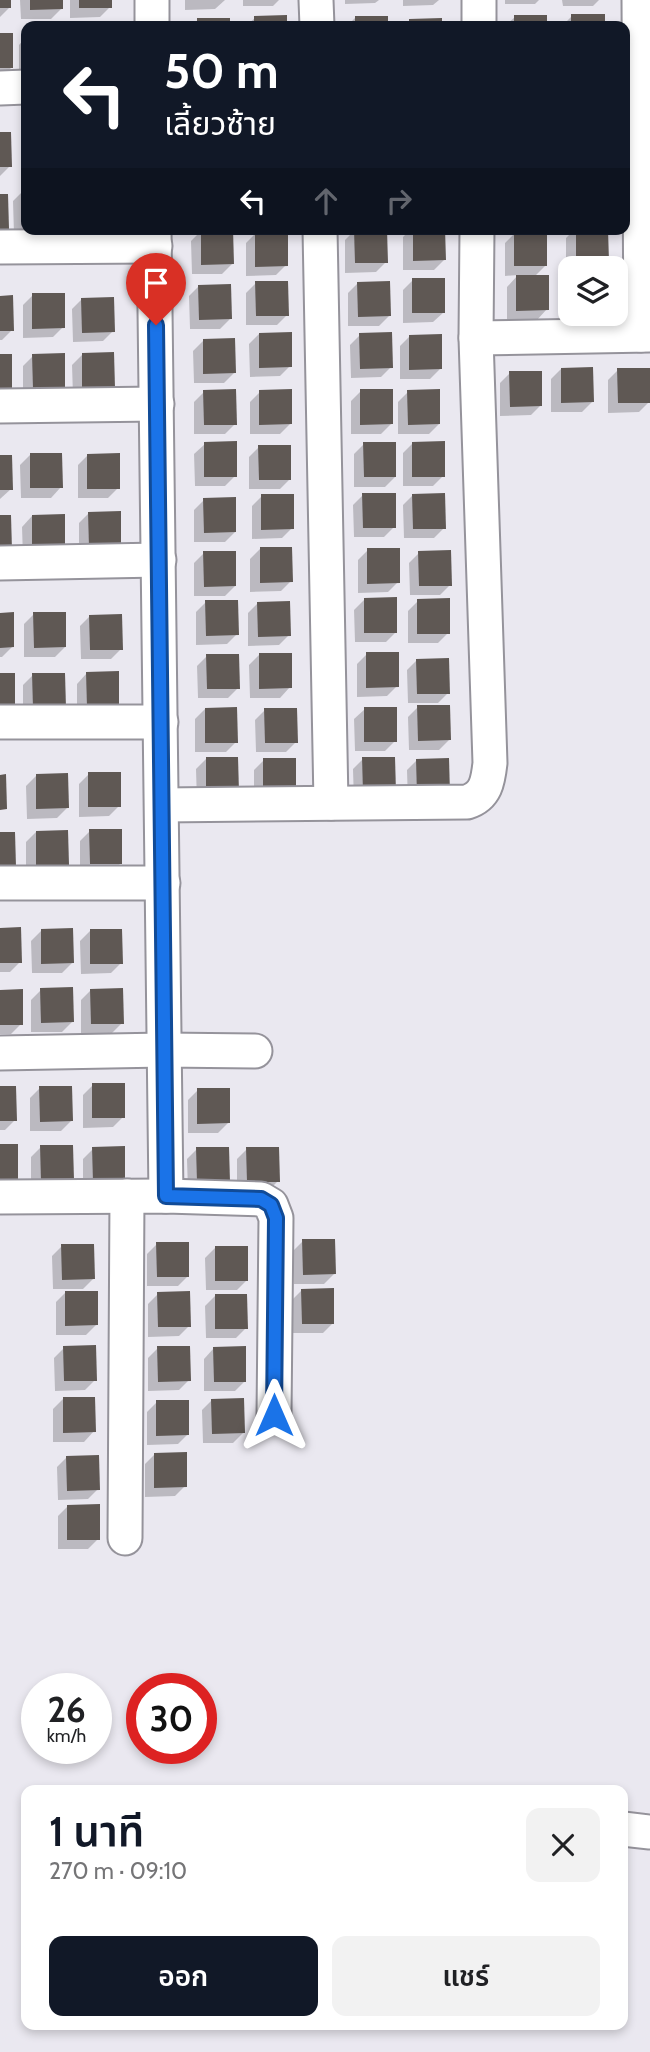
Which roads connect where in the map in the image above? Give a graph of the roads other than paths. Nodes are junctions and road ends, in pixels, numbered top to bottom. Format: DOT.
graph roads {
  1 [pos="152,0"];
  2 [pos="316,0"];
  3 [pos="479,0"];
  4 [pos="639,0"];
  5 [pos="152,21"];
  6 [pos="317,21"];
  7 [pos="479,21"];
  8 [pos="0,88"];
  9 [pos="21,88"];
  10 [pos="320,235"];
  11 [pos="477,235"];
  12 [pos="154,237"];
  13 [pos="0,247"];
  14 [pos="646,335"];
  15 [pos="477,338"];
  16 [pos="157,404"];
  17 [pos="0,405"];
  18 [pos="159,561"];
  19 [pos="0,563"];
  20 [pos="0,722"];
  21 [pos="161,722"];
  22 [pos="331,803"];
  23 [pos="162,805"];
  24 [pos="0,883"];
  25 [pos="163,883"];
  26 [pos="164,1050"];
  27 [pos="255,1051"];
  28 [pos="0,1053"];
  29 [pos="127,1196"];
  30 [pos="166,1196"];
  31 [pos="0,1197"];
  32 [pos="274,1415"];
  33 [pos="125,1538"];
  34 [pos="628,1830"];
  35 [pos="650,1832"];
  1 -- 5 [label="street"];
  2 -- 6 [label="street"];
  3 -- 7 [label="street"];
  4 -- 14 [label="street"];
  8 -- 9 [label="street"];
  10 -- 22 [label="street"];
  11 -- 15 [label="street"];
  12 -- 13 [label="street"];
  12 -- 16 [label="street"];
  14 -- 15 [label="street"];
  15 -- 22 [label="street"];
  16 -- 17 [label="street"];
  16 -- 18 [label="street"];
  18 -- 19 [label="street"];
  18 -- 21 [label="street"];
  20 -- 21 [label="street"];
  21 -- 23 [label="street"];
  22 -- 23 [label="street"];
  23 -- 25 [label="street"];
  24 -- 25 [label="street"];
  25 -- 26 [label="street"];
  26 -- 27 [label="street"];
  26 -- 28 [label="street"];
  26 -- 30 [label="street"];
  29 -- 30 [label="street"];
  29 -- 31 [label="street"];
  29 -- 33 [label="street"];
  30 -- 32 [label="street"];
  34 -- 35 [label="street"];
}
